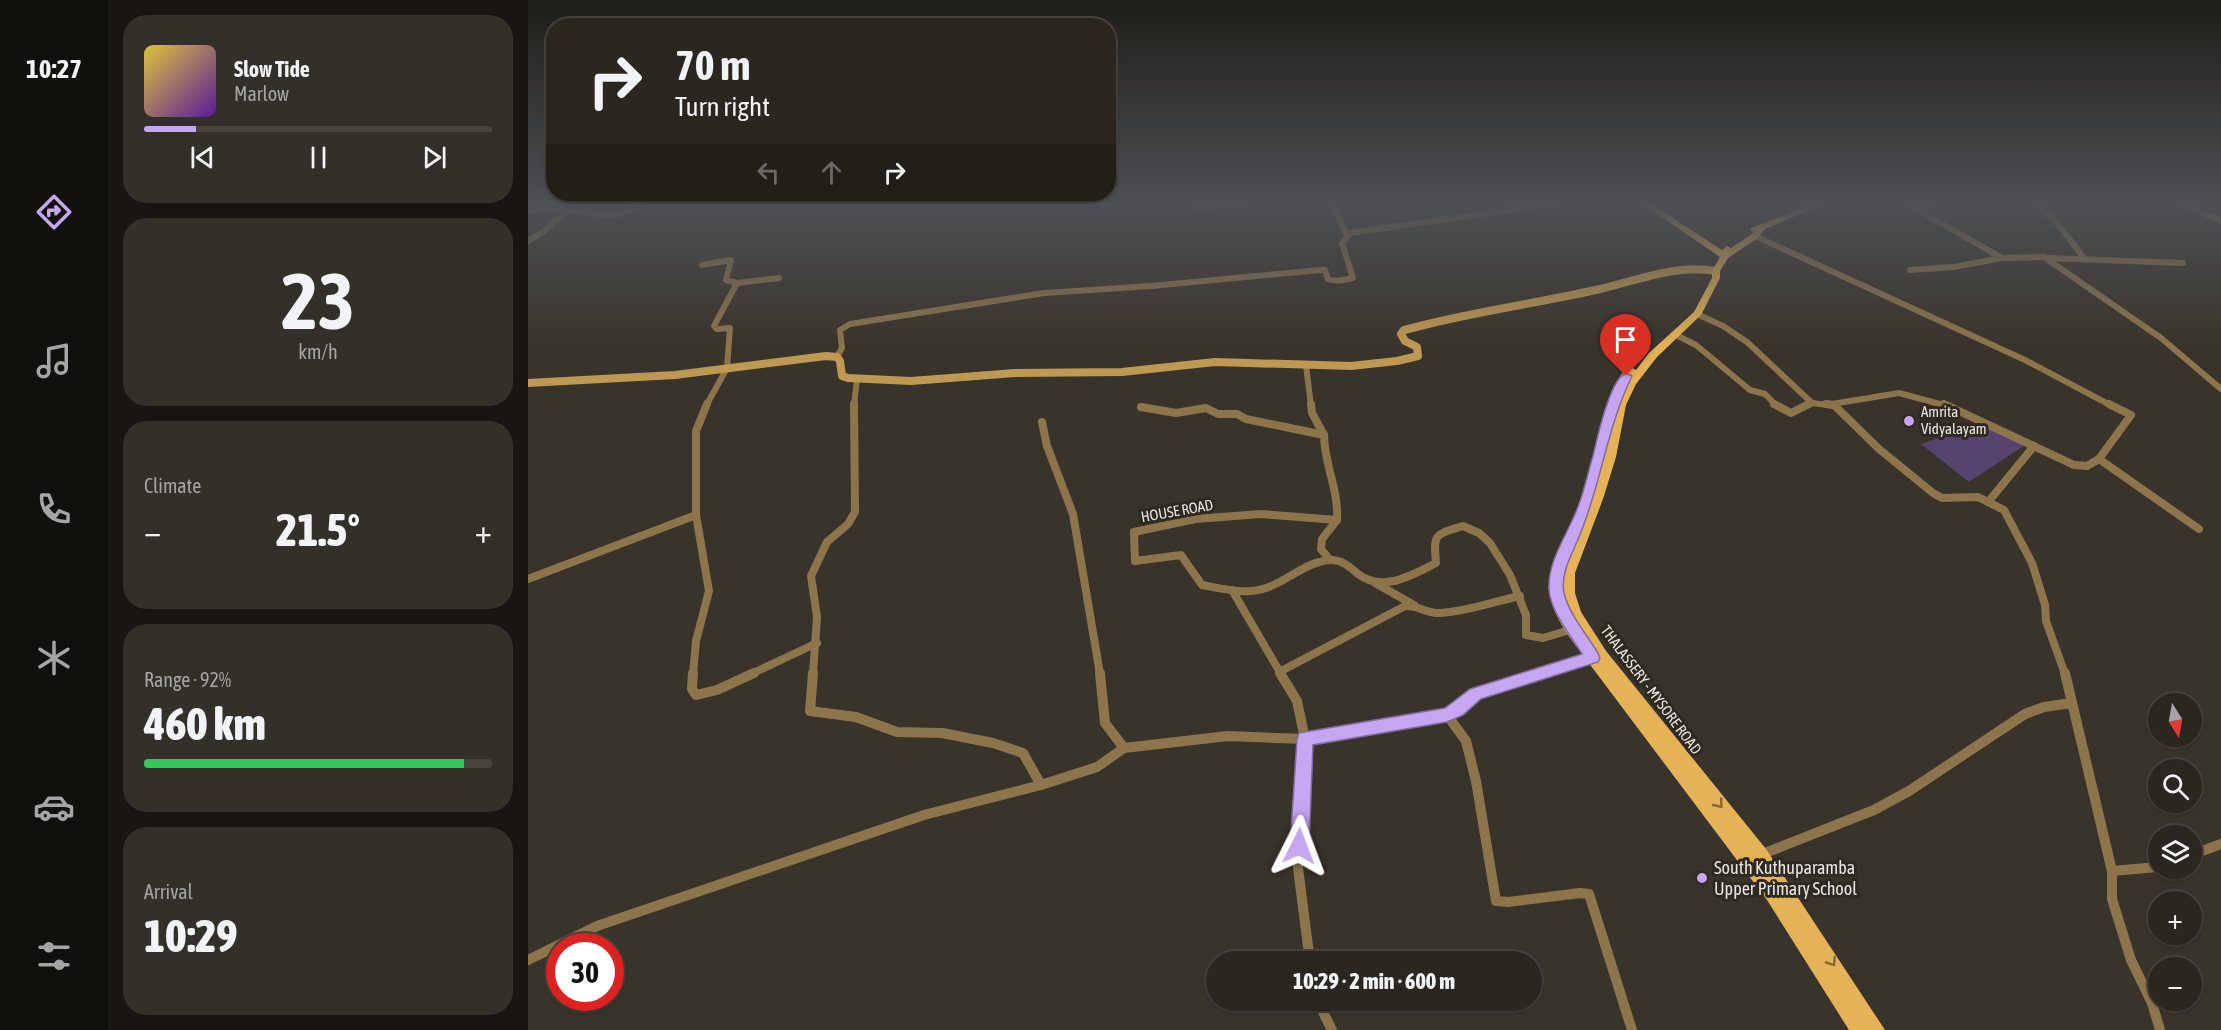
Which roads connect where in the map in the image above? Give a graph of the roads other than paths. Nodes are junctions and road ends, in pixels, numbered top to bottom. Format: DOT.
graph roads {
  1 [pos="1345,251"];
  2 [pos="1718,251"];
  3 [pos="1726,251"];
  4 [pos="1732,251"];
  5 [pos="1788,251"];
  6 [pos="1990,251"];
  7 [pos="2079,251"];
  8 [pos="1725,256"];
  9 [pos="2002,258"];
  10 [pos="2046,258"];
  11 [pos="2084,258"];
  12 [pos="2182,263"];
  13 [pos="702,265"];
  14 [pos="1910,270"];
  15 [pos="1716,271"];
  16 [pos="779,278"];
  17 [pos="737,283"];
  18 [pos="1697,314"];
  19 [pos="1676,335"];
  20 [pos="837,357"];
  21 [pos="1306,365"];
  22 [pos="727,368"];
  23 [pos="857,379"];
  24 [pos="528,383"];
  25 [pos="2221,389"];
  26 [pos="1812,404"];
  27 [pos="1832,404"];
  28 [pos="1141,407"];
  29 [pos="1042,422"];
  30 [pos="1323,435"];
  31 [pos="2034,446"];
  32 [pos="2098,459"];
  33 [pos="1989,501"];
  34 [pos="696,515"];
  35 [pos="1337,520"];
  36 [pos="2199,529"];
  37 [pos="1330,560"];
  38 [pos="1215,578"];
  39 [pos="528,579"];
  40 [pos="1372,582"];
  41 [pos="1219,589"];
  42 [pos="1232,590"];
  43 [pos="1520,596"];
  44 [pos="1415,605"];
  45 [pos="1573,629"];
  46 [pos="817,643"];
  47 [pos="1592,658"];
  48 [pos="1281,671"];
  49 [pos="2072,703"];
  50 [pos="1447,715"];
  51 [pos="1305,739"];
  52 [pos="1124,748"];
  53 [pos="1041,785"];
  54 [pos="2221,844"];
  55 [pos="2202,851"];
  56 [pos="1760,855"];
  57 [pos="2148,868"];
  58 [pos="2112,871"];
  59 [pos="1765,874"];
  60 [pos="1309,951"];
  61 [pos="528,960"];
  62 [pos="1322,1011"];
  63 [pos="1332,1030"];
  64 [pos="1632,1030"];
  65 [pos="1860,1030"];
  66 [pos="1876,1030"];
  67 [pos="2160,1030"];
  1 -- 20 [label="street"];
  2 -- 8 [label="main road"];
  3 -- 8 [label="main road"];
  4 -- 8 [label="main road, THALASSERY - MYSORE ROAD"];
  5 -- 32 [label="street"];
  6 -- 9 [label="street"];
  7 -- 11 [label="street"];
  8 -- 15 [label="main road, THALASSERY - MYSORE ROAD"];
  9 -- 10 [label="street"];
  9 -- 14 [label="street"];
  10 -- 11 [label="street"];
  10 -- 25 [label="street"];
  11 -- 12 [label="street"];
  13 -- 17 [label="street"];
  15 -- 18 [label="main road, THALASSERY - MYSORE ROAD"];
  15 -- 21 [label="street"];
  15 -- 45 [label="main road"];
  16 -- 17 [label="street"];
  17 -- 22 [label="street"];
  18 -- 19 [label="main road, THALASSERY - MYSORE ROAD"];
  18 -- 26 [label="street"];
  19 -- 26 [label="street"];
  19 -- 56 [label="main road, THALASSERY - MYSORE ROAD, one-way"];
  20 -- 22 [label="street"];
  20 -- 23 [label="street"];
  21 -- 23 [label="street"];
  21 -- 30 [label="street"];
  22 -- 24 [label="street"];
  22 -- 34 [label="street"];
  23 -- 46 [label="street"];
  26 -- 27 [label="street"];
  27 -- 31 [label="street"];
  27 -- 33 [label="street"];
  28 -- 30 [label="street"];
  29 -- 52 [label="street"];
  30 -- 35 [label="street"];
  31 -- 32 [label="street"];
  31 -- 33 [label="street"];
  32 -- 36 [label="street"];
  33 -- 49 [label="street"];
  34 -- 39 [label="street"];
  34 -- 46 [label="street"];
  35 -- 37 [label="street"];
  35 -- 41 [label="street, HOUSE ROAD"];
  37 -- 40 [label="street"];
  37 -- 42 [label="street, HOUSE ROAD"];
  38 -- 41 [label="street"];
  40 -- 43 [label="street"];
  40 -- 44 [label="street"];
  41 -- 42 [label="street, HOUSE ROAD"];
  42 -- 48 [label="street"];
  43 -- 44 [label="street"];
  43 -- 45 [label="street"];
  44 -- 48 [label="street"];
  45 -- 47 [label="main road"];
  46 -- 53 [label="street"];
  47 -- 50 [label="street"];
  47 -- 59 [label="main road"];
  48 -- 51 [label="street"];
  49 -- 56 [label="street"];
  49 -- 58 [label="street"];
  50 -- 51 [label="street"];
  50 -- 64 [label="street"];
  51 -- 52 [label="street"];
  51 -- 60 [label="street"];
  52 -- 53 [label="street"];
  53 -- 61 [label="street"];
  54 -- 55 [label="street"];
  56 -- 59 [label="main road, THALASSERY - MYSORE ROAD"];
  57 -- 58 [label="street"];
  58 -- 67 [label="street"];
  59 -- 65 [label="main road"];
  59 -- 66 [label="main road, THALASSERY - MYSORE ROAD, one-way"];
  62 -- 63 [label="street"];
}
